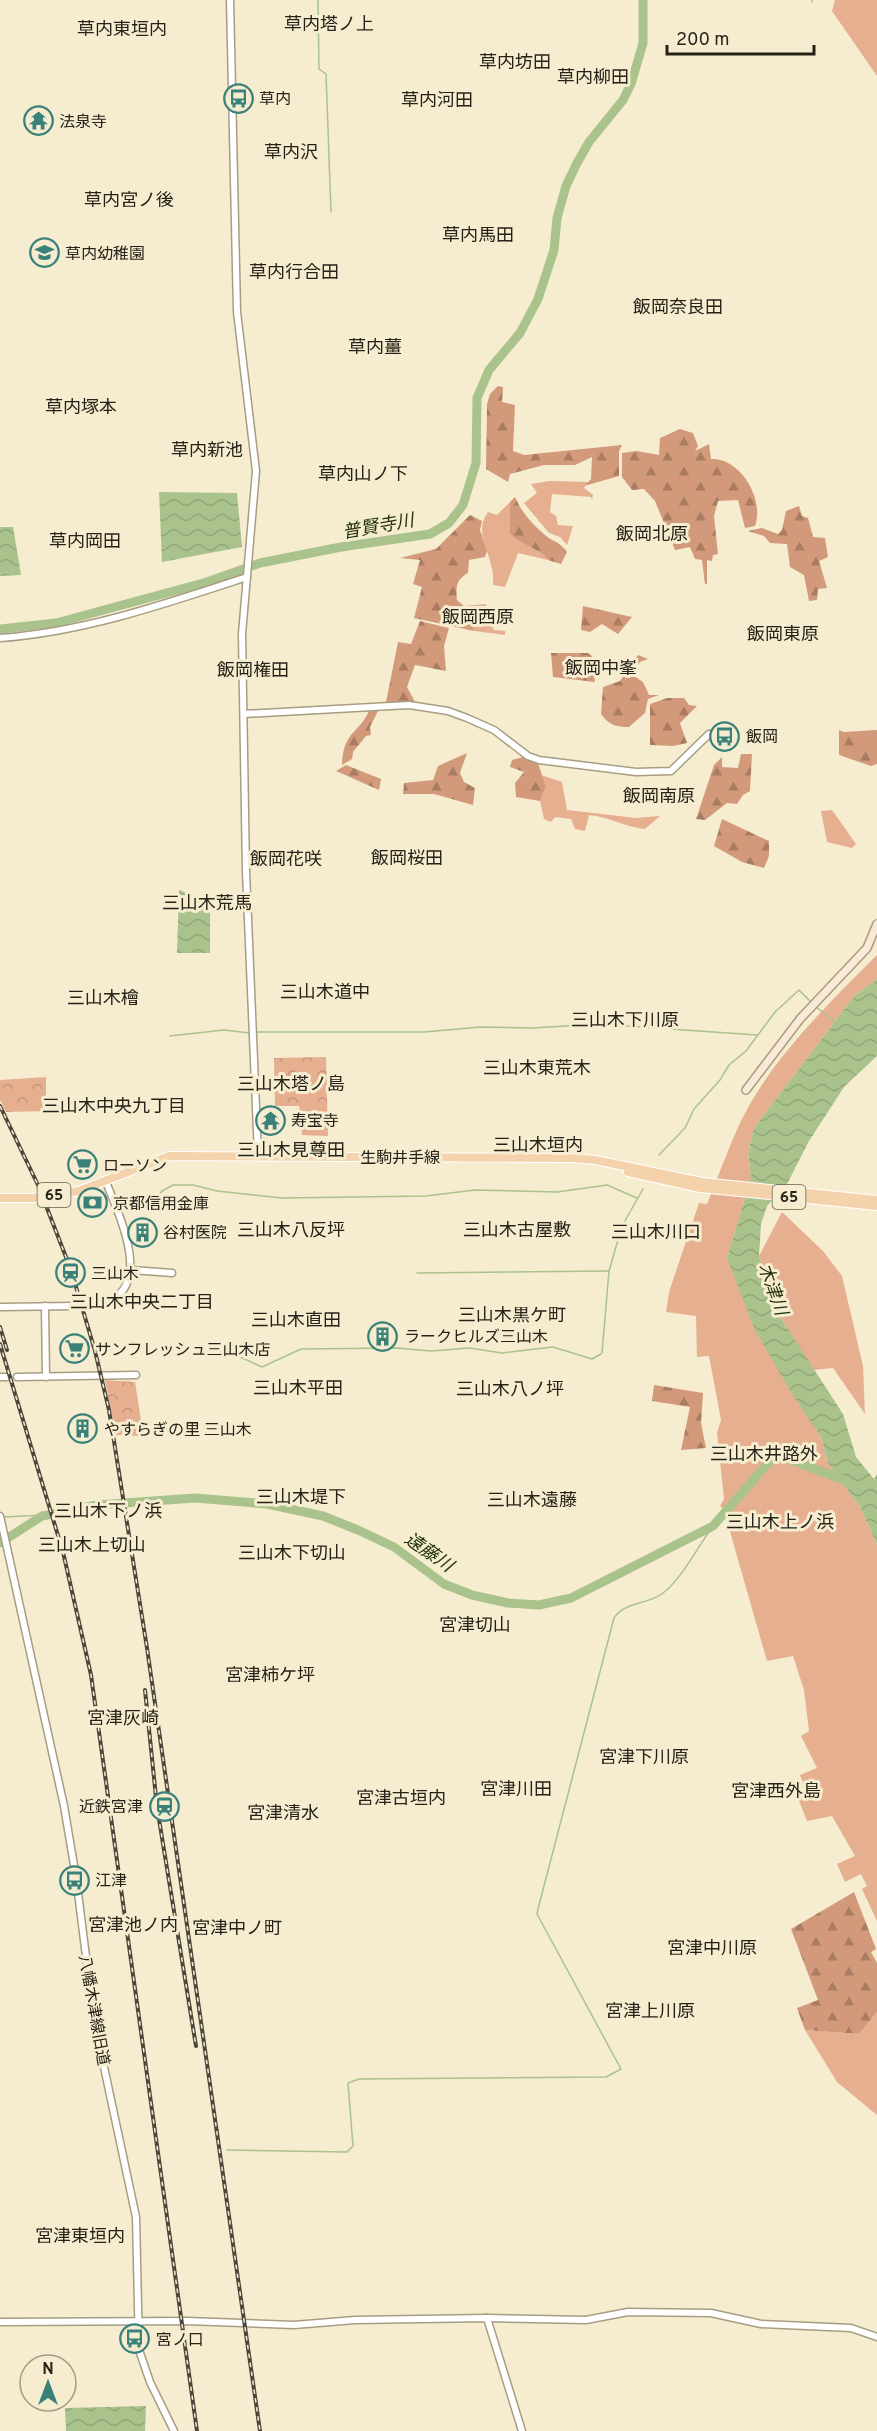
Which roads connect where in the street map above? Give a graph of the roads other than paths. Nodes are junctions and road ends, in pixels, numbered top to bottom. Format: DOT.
graph roads {
  1 [pos="230,0"];
  2 [pos="248,575"];
  3 [pos="0,638"];
  4 [pos="244,714"];
  5 [pos="731,735"];
  6 [pos="877,924"];
  7 [pos="746,1090"];
  8 [pos="258,1155"];
  9 [pos="106,1182"];
  10 [pos="701,1185"];
  11 [pos="0,1198"];
  12 [pos="877,1200"];
  13 [pos="877,1206"];
  14 [pos="132,1270"];
  15 [pos="172,1274"];
  16 [pos="45,1306"];
  17 [pos="75,1306"];
  18 [pos="87,1306"];
  19 [pos="0,1307"];
  20 [pos="136,1375"];
  21 [pos="17,1377"];
  22 [pos="46,1377"];
  23 [pos="0,1516"];
  24 [pos="2,1530"];
  25 [pos="487,2318"];
  26 [pos="137,2320"];
  27 [pos="0,2322"];
  28 [pos="877,2337"];
  29 [pos="174,2431"];
  30 [pos="522,2431"];
  1 -- 2 [label="street"];
  2 -- 3 [label="street"];
  2 -- 4 [label="street"];
  4 -- 5 [label="street"];
  4 -- 8 [label="street"];
  6 -- 7 [label="main road"];
  8 -- 9 [label="main road, 生駒井手線 / 65"];
  8 -- 10 [label="main road, 生駒井手線 / 65"];
  9 -- 11 [label="main road, 生駒井手線 / 65"];
  9 -- 14 [label="street"];
  10 -- 12 [label="main road, 生駒井手線 / 65"];
  10 -- 13 [label="main road, 生駒井手線 / 65"];
  14 -- 15 [label="street"];
  14 -- 18 [label="street"];
  16 -- 17 [label="street"];
  16 -- 19 [label="street"];
  16 -- 22 [label="street"];
  20 -- 22 [label="street"];
  21 -- 22 [label="street"];
  23 -- 24 [label="street, 八幡木津線旧道"];
  24 -- 26 [label="street, 八幡木津線旧道"];
  25 -- 26 [label="street"];
  25 -- 28 [label="street"];
  25 -- 30 [label="street"];
  26 -- 27 [label="street"];
  26 -- 29 [label="street, 八幡木津線旧道"];
}
